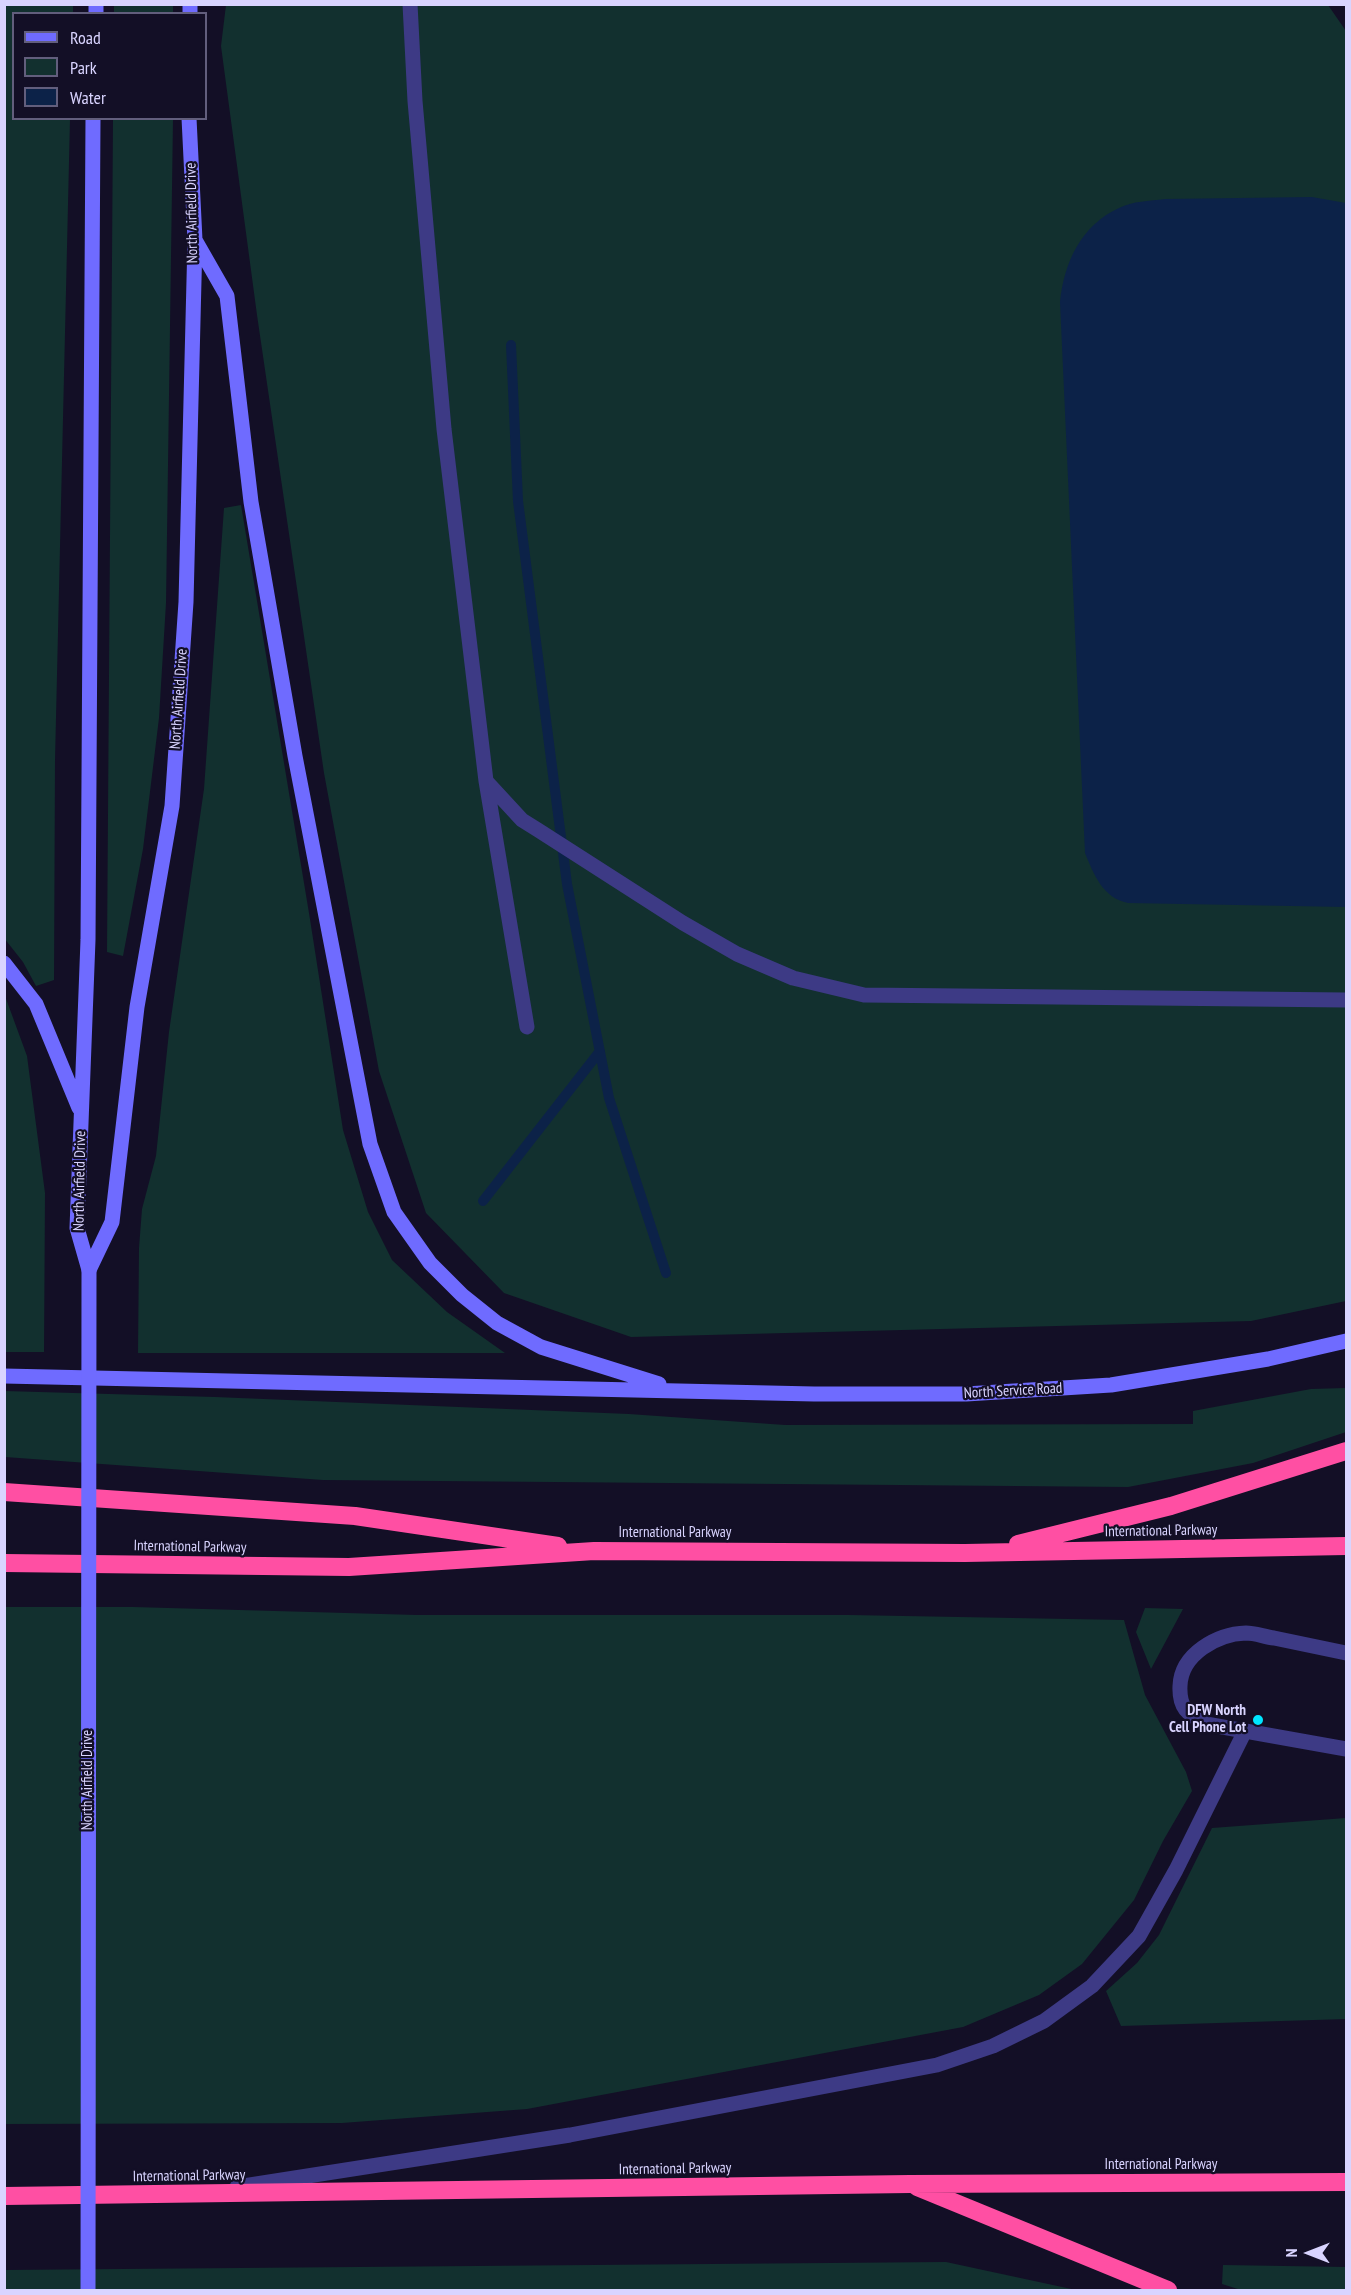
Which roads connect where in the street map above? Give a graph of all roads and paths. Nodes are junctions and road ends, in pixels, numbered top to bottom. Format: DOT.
graph roads {
  1 [pos="410,4"];
  2 [pos="93,120"];
  3 [pos="189,120"];
  4 [pos="195,240"];
  5 [pos="486,781"];
  6 [pos="4,963"];
  7 [pos="1347,1000"];
  8 [pos="527,1027"];
  9 [pos="81,1113"];
  10 [pos="89,1269"];
  11 [pos="1347,1341"];
  12 [pos="4,1376"];
  13 [pos="676,1390"];
  14 [pos="1347,1451"];
  15 [pos="4,1492"];
  16 [pos="1347,1546"];
  17 [pos="594,1551"];
  18 [pos="987,1552"];
  19 [pos="4,1563"];
  20 [pos="1347,1653"];
  21 [pos="1245,1731"];
  22 [pos="1347,1749"];
  23 [pos="1347,2182"];
  24 [pos="910,2184"];
  25 [pos="187,2195"];
  26 [pos="4,2196"];
  27 [pos="88,2290"];
  28 [pos="1167,2290"];
  1 -- 5 [label="lane"];
  2 -- 9 [label="main road, North Airfield Drive"];
  3 -- 4 [label="main road, North Airfield Drive"];
  4 -- 10 [label="main road, North Airfield Drive"];
  4 -- 13 [label="main road"];
  5 -- 7 [label="lane"];
  5 -- 8 [label="lane"];
  6 -- 9 [label="main road"];
  9 -- 10 [label="main road, North Airfield Drive"];
  10 -- 27 [label="main road, North Airfield Drive, bridge"];
  11 -- 13 [label="main road, North Service Road"];
  12 -- 13 [label="main road, North Service Road"];
  14 -- 18 [label="highway"];
  15 -- 17 [label="highway"];
  16 -- 18 [label="highway, International Parkway"];
  17 -- 18 [label="highway, International Parkway"];
  17 -- 19 [label="highway, International Parkway"];
  20 -- 21 [label="lane"];
  21 -- 22 [label="lane"];
  21 -- 25 [label="lane"];
  23 -- 24 [label="highway, International Parkway"];
  24 -- 25 [label="highway, International Parkway"];
  24 -- 28 [label="highway"];
  25 -- 26 [label="highway, International Parkway"];
}
